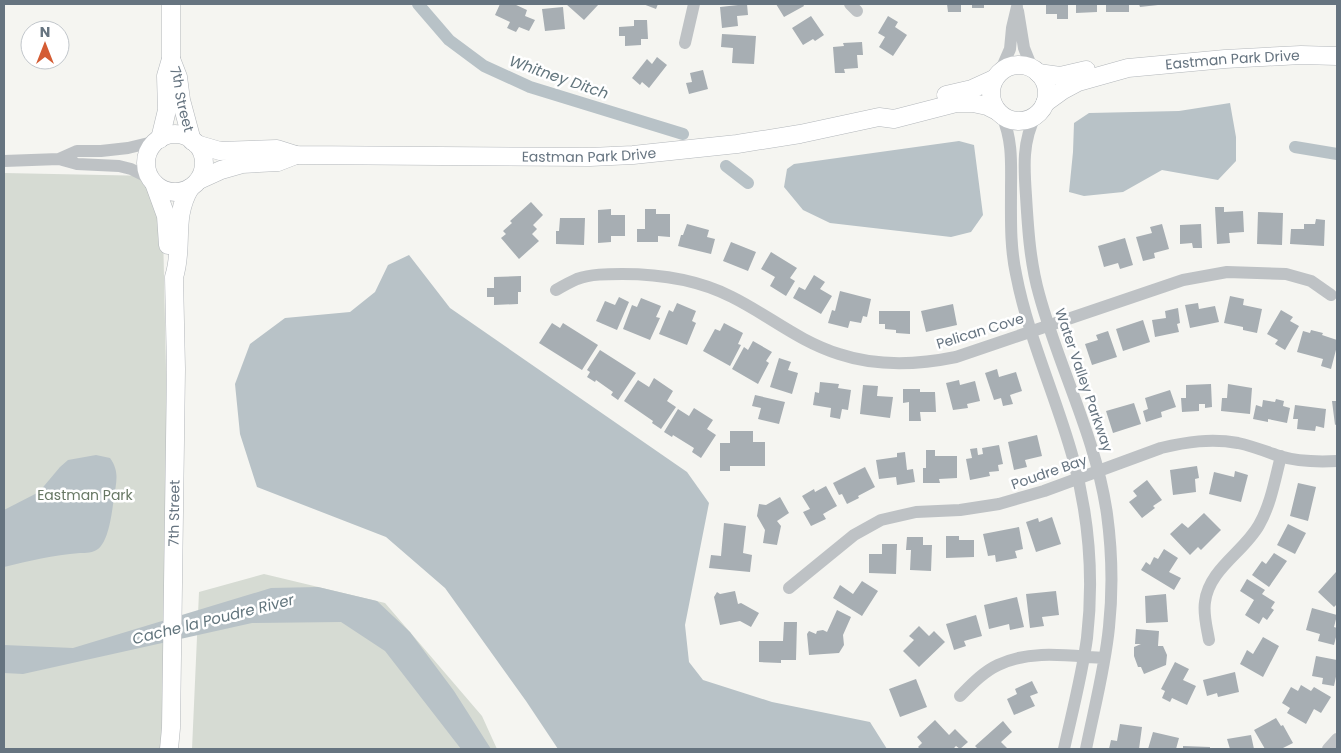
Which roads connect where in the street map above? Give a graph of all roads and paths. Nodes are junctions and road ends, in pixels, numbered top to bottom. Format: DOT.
graph roads {
  1 [pos="172,4"];
  2 [pos="694,4"];
  3 [pos="1018,5"];
  4 [pos="685,42"];
  5 [pos="1337,56"];
  6 [pos="171,59"];
  7 [pos="1128,68"];
  8 [pos="1035,70"];
  9 [pos="997,75"];
  10 [pos="1041,109"];
  11 [pos="999,114"];
  12 [pos="880,118"];
  13 [pos="159,140"];
  14 [pos="194,142"];
  15 [pos="296,155"];
  16 [pos="59,159"];
  17 [pos="4,161"];
  18 [pos="152,181"];
  19 [pos="194,184"];
  20 [pos="174,277"];
  21 [pos="556,290"];
  22 [pos="1331,295"];
  23 [pos="1048,325"];
  24 [pos="1031,331"];
  25 [pos="1281,456"];
  26 [pos="1337,461"];
  27 [pos="1099,471"];
  28 [pos="1078,478"];
  29 [pos="788,588"];
  30 [pos="1209,640"];
  31 [pos="1084,657"];
  32 [pos="1104,658"];
  33 [pos="960,696"];
  34 [pos="1337,739"];
  35 [pos="169,749"];
  36 [pos="1064,749"];
  37 [pos="1086,749"];
  38 [pos="1328,749"];
  1 -- 6 [label="street, 7th Street"];
  2 -- 4 [label="street"];
  3 -- 8 [label="street"];
  3 -- 9 [label="street"];
  5 -- 7 [label="street, Eastman Park Drive"];
  6 -- 13 [label="street, 7th Street"];
  6 -- 14 [label="street, 7th Street"];
  7 -- 8 [label="street, Eastman Park Drive"];
  7 -- 10 [label="street, Eastman Park Drive"];
  8 -- 9 [label="street"];
  8 -- 10 [label="street"];
  9 -- 11 [label="street"];
  9 -- 12 [label="street, Eastman Park Drive"];
  10 -- 11 [label="street"];
  10 -- 23 [label="street, Water Valley Parkway"];
  11 -- 12 [label="street, Eastman Park Drive"];
  11 -- 24 [label="street"];
  12 -- 15 [label="street, Eastman Park Drive"];
  13 -- 14 [label="street"];
  13 -- 16 [label="street"];
  13 -- 18 [label="street"];
  14 -- 15 [label="street, Eastman Park Drive"];
  14 -- 19 [label="street"];
  15 -- 19 [label="street, Eastman Park Drive"];
  16 -- 17 [label="street"];
  16 -- 18 [label="street"];
  18 -- 19 [label="street"];
  18 -- 20 [label="street, 7th Street"];
  19 -- 20 [label="street, 7th Street"];
  20 -- 35 [label="street, 7th Street"];
  21 -- 24 [label="street, Pelican Cove"];
  22 -- 23 [label="street, Pelican Cove"];
  23 -- 24 [label="street, Pelican Cove"];
  23 -- 27 [label="street, Water Valley Parkway"];
  24 -- 28 [label="street"];
  25 -- 26 [label="street, Poudre Bay"];
  25 -- 27 [label="street, Poudre Bay"];
  25 -- 30 [label="street"];
  27 -- 28 [label="street, Poudre Bay"];
  27 -- 32 [label="street, Water Valley Parkway"];
  28 -- 29 [label="street, Poudre Bay"];
  28 -- 31 [label="street"];
  31 -- 32 [label="street"];
  31 -- 33 [label="street"];
  31 -- 36 [label="street"];
  32 -- 37 [label="street, Water Valley Parkway"];
  34 -- 38 [label="street"];
}
